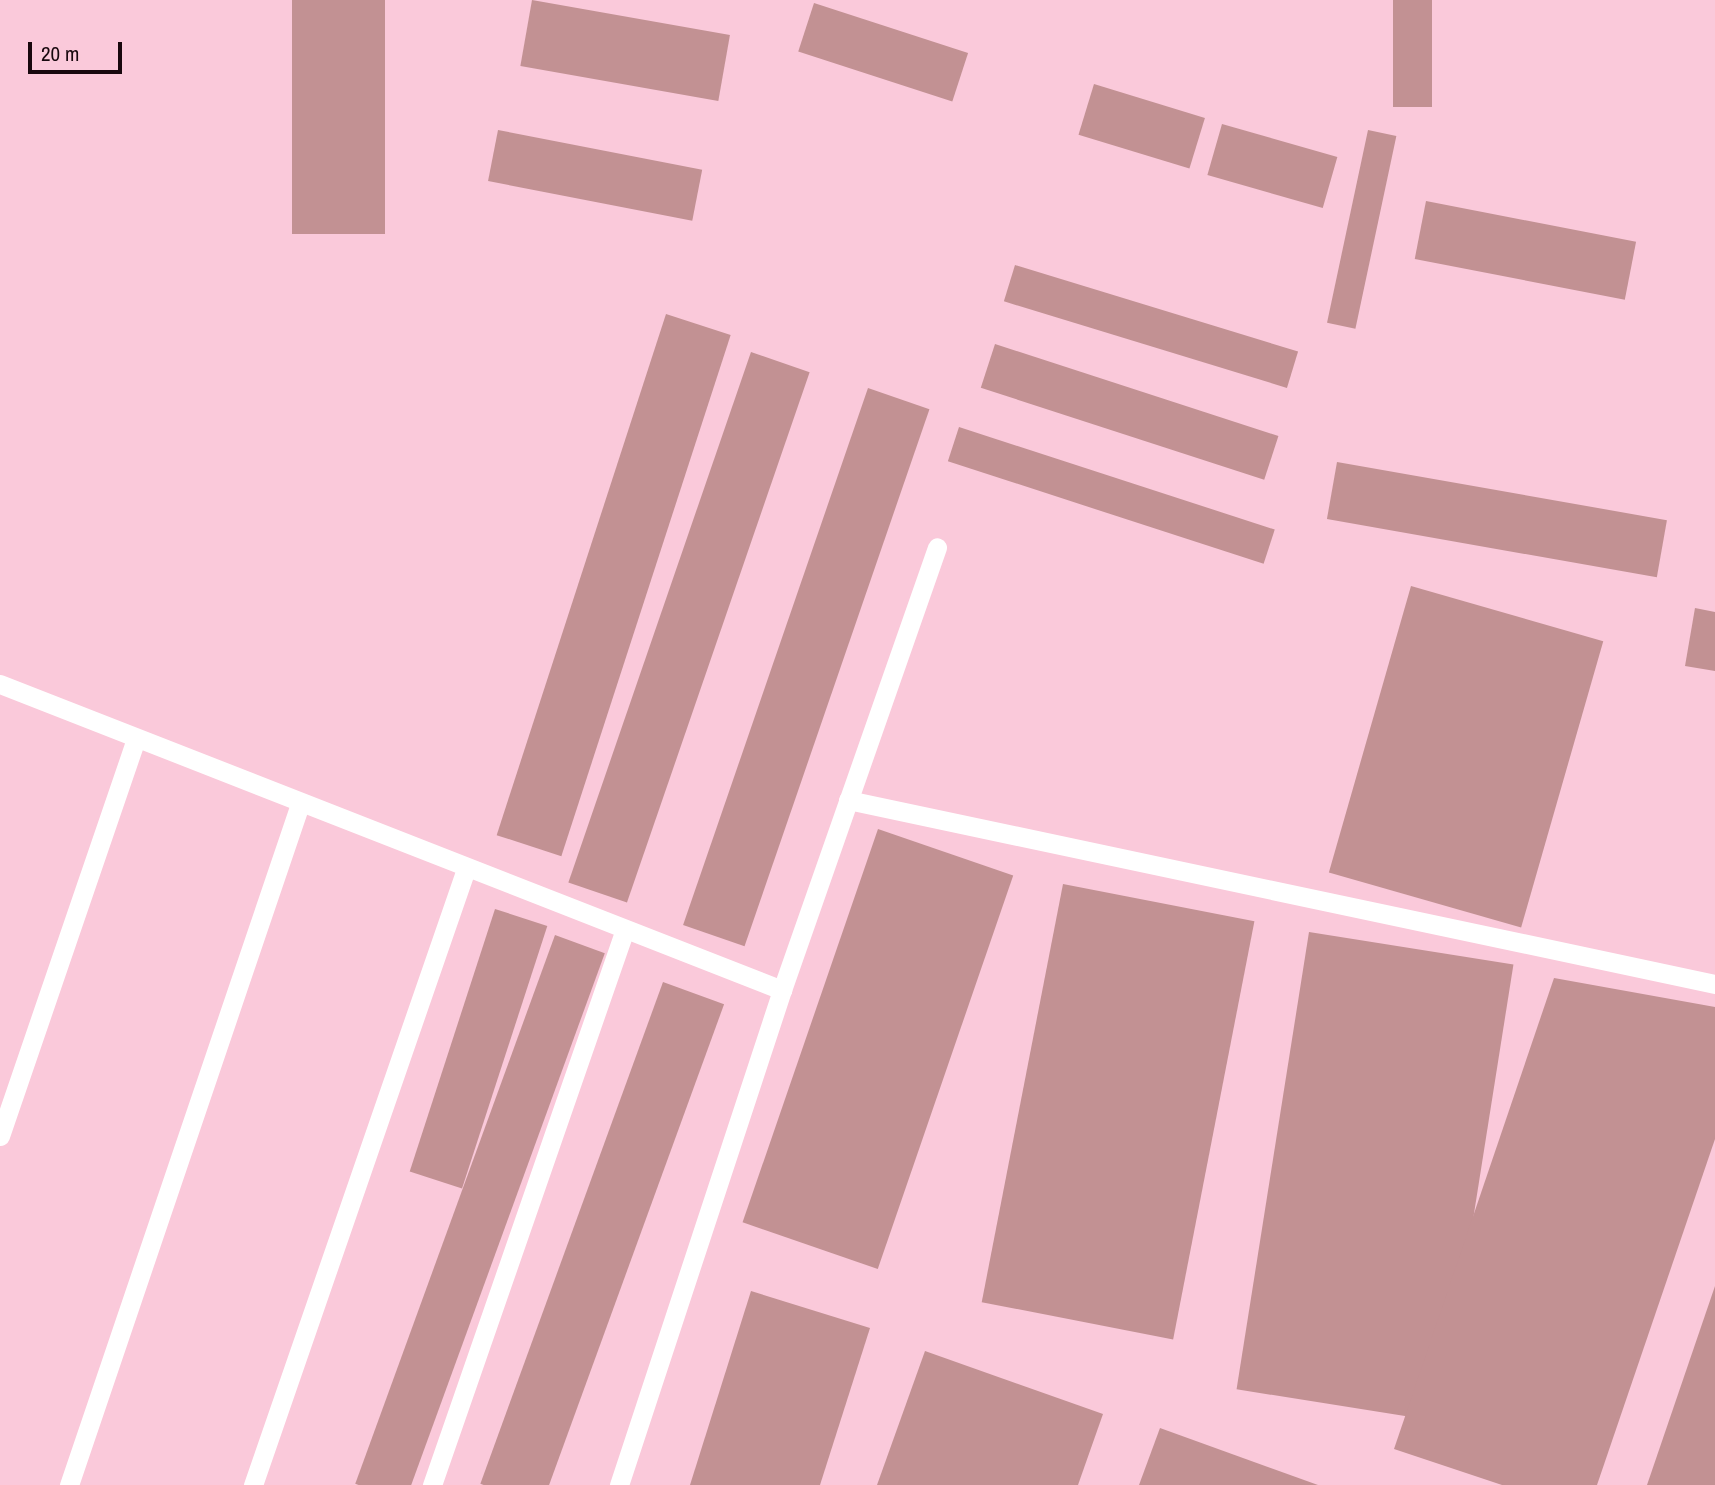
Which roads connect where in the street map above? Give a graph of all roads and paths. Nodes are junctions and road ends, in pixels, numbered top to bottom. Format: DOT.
graph roads {
  1 [pos="937,547"];
  2 [pos="0,684"];
  3 [pos="136,739"];
  4 [pos="848,800"];
  5 [pos="300,804"];
  6 [pos="466,869"];
  7 [pos="624,932"];
  8 [pos="1715,984"];
  9 [pos="782,990"];
  10 [pos="0,1136"];
  11 [pos="69,1485"];
  12 [pos="253,1485"];
  13 [pos="432,1485"];
  14 [pos="620,1485"];
  1 -- 4 [label="lane"];
  2 -- 3 [label="lane"];
  3 -- 5 [label="lane"];
  3 -- 10 [label="lane"];
  4 -- 8 [label="lane"];
  4 -- 9 [label="lane"];
  5 -- 6 [label="lane"];
  5 -- 11 [label="lane"];
  6 -- 7 [label="lane"];
  6 -- 12 [label="lane"];
  7 -- 9 [label="lane"];
  7 -- 13 [label="lane"];
  9 -- 14 [label="lane"];
}
